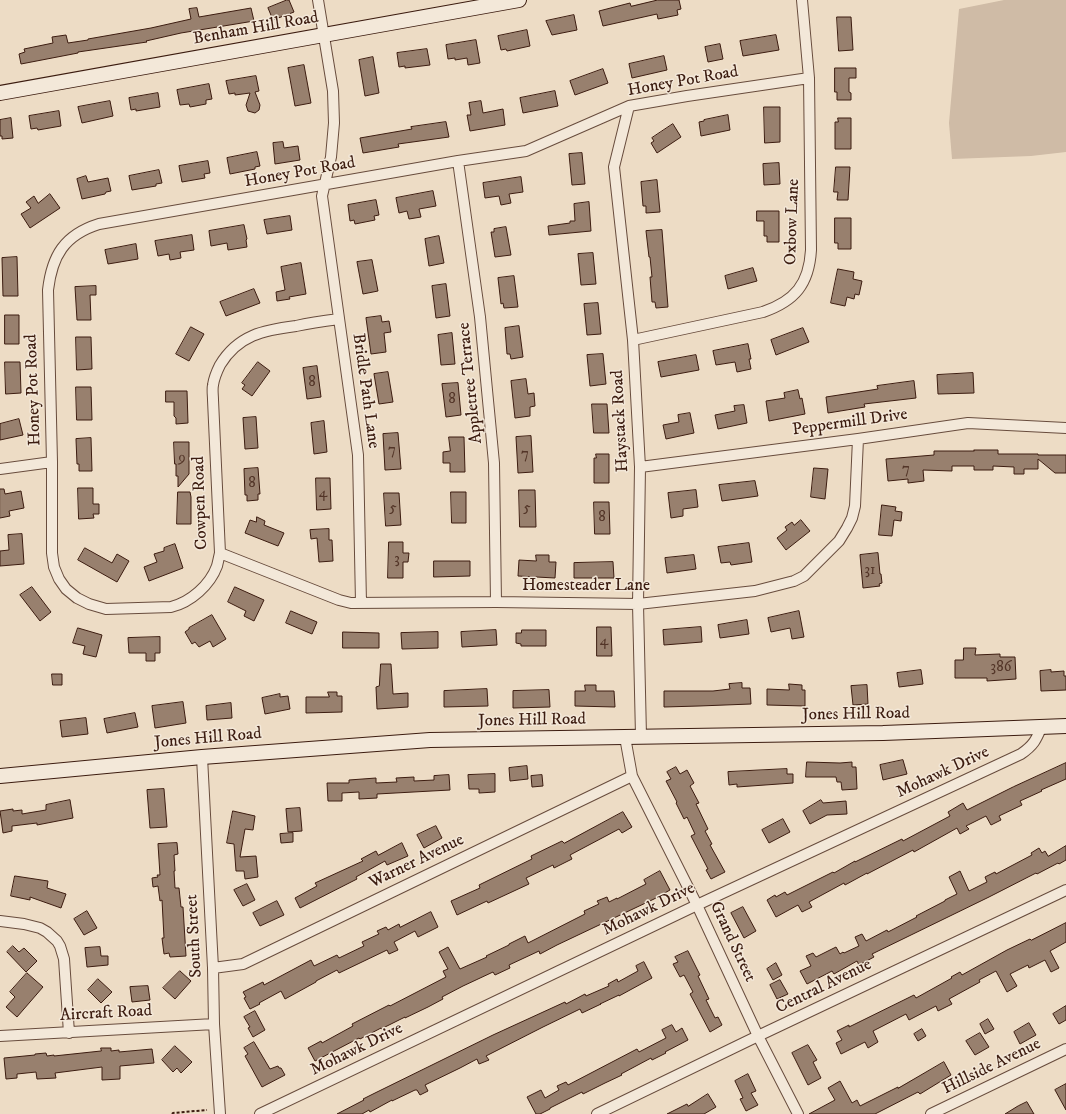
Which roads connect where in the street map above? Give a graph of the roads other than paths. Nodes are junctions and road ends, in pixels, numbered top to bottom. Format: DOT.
graph roads {
  1 [pos="318,0"];
  2 [pos="519,0"];
  3 [pos="802,0"];
  4 [pos="324,35"];
  5 [pos="809,78"];
  6 [pos="0,93"];
  7 [pos="629,106"];
  8 [pos="458,161"];
  9 [pos="324,185"];
  10 [pos="339,319"];
  11 [pos="633,340"];
  12 [pos="1066,428"];
  13 [pos="858,439"];
  14 [pos="52,462"];
  15 [pos="640,467"];
  16 [pos="0,469"];
  17 [pos="220,553"];
  18 [pos="496,602"];
  19 [pos="361,604"];
  20 [pos="638,604"];
  21 [pos="1042,726"];
  22 [pos="1066,726"];
  23 [pos="641,736"];
  24 [pos="625,737"];
  25 [pos="202,757"];
  26 [pos="0,776"];
  27 [pos="632,776"];
  28 [pos="1066,890"];
  29 [pos="697,904"];
  30 [pos="0,922"];
  31 [pos="213,968"];
  32 [pos="214,1024"];
  33 [pos="69,1033"];
  34 [pos="0,1036"];
  35 [pos="758,1036"];
  36 [pos="1066,1049"];
  37 [pos="220,1114"];
  38 [pos="260,1114"];
  39 [pos="597,1114"];
  40 [pos="798,1114"];
  41 [pos="931,1114"];
  1 -- 4 [label="street, Bridle Path Lane"];
  2 -- 4 [label="main road, Benham Hill Road"];
  3 -- 5 [label="street, Oxbow Lane"];
  4 -- 6 [label="main road, Benham Hill Road"];
  4 -- 9 [label="street, Bridle Path Lane"];
  5 -- 7 [label="street, Honey Pot Road"];
  5 -- 11 [label="street, Oxbow Lane"];
  7 -- 8 [label="street, Honey Pot Road"];
  7 -- 11 [label="street, Haystack Road"];
  8 -- 9 [label="street, Honey Pot Road"];
  8 -- 18 [label="street, Appletree Terrace"];
  9 -- 10 [label="street, Bridle Path Lane"];
  9 -- 14 [label="street, Honey Pot Road"];
  10 -- 17 [label="street, Cowpen Road"];
  10 -- 19 [label="street, Bridle Path Lane"];
  11 -- 15 [label="street, Haystack Road"];
  12 -- 13 [label="street, Peppermill Drive"];
  13 -- 15 [label="street, Peppermill Drive"];
  13 -- 20 [label="street, Homesteader Lane"];
  14 -- 16 [label="street, Honey Pot Road"];
  14 -- 17 [label="street, Cowpen Road"];
  15 -- 20 [label="street, Haystack Road"];
  17 -- 19 [label="street, Homesteader Lane"];
  18 -- 19 [label="street, Homesteader Lane"];
  18 -- 20 [label="street, Homesteader Lane"];
  20 -- 23 [label="street, Haystack Road"];
  21 -- 22 [label="main road, Jones Hill Road"];
  21 -- 23 [label="main road, Jones Hill Road"];
  21 -- 29 [label="street, Mohawk Drive"];
  23 -- 24 [label="main road, Jones Hill Road"];
  24 -- 25 [label="main road, Jones Hill Road"];
  24 -- 27 [label="street, Grand Street"];
  25 -- 26 [label="main road, Jones Hill Road"];
  25 -- 31 [label="street, South Street"];
  27 -- 29 [label="street, Grand Street"];
  27 -- 31 [label="street, Warner Avenue"];
  28 -- 35 [label="street, Central Avenue"];
  29 -- 35 [label="street, Grand Street"];
  29 -- 38 [label="street, Mohawk Drive"];
  30 -- 33 [label="street"];
  31 -- 32 [label="street, South Street"];
  32 -- 33 [label="street, Aircraft Road"];
  32 -- 37 [label="street, South Street"];
  33 -- 34 [label="street, Aircraft Road"];
  35 -- 39 [label="street, Central Avenue"];
  35 -- 40 [label="street, Grand Street"];
  36 -- 41 [label="street, Hillside Avenue"];
}
